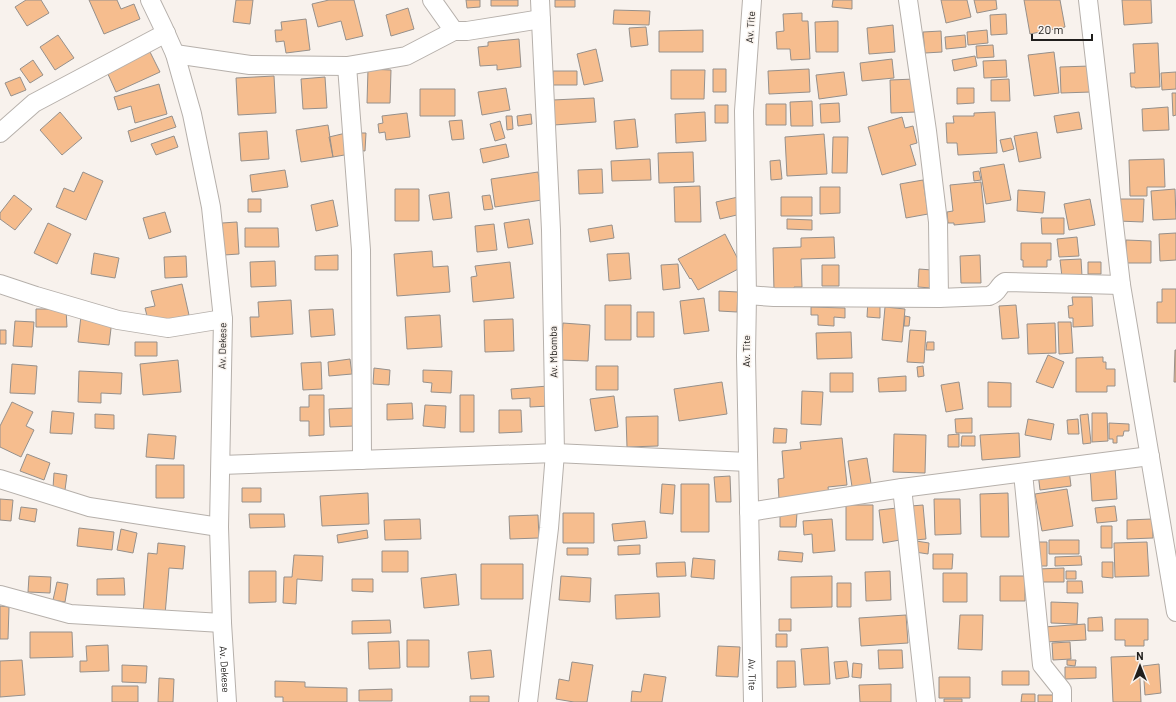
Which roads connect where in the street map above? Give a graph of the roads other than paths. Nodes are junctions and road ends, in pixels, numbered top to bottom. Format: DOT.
graph roads {
  1 [pos="150,0"];
  2 [pos="432,0"];
  3 [pos="540,0"];
  4 [pos="752,0"];
  5 [pos="908,0"];
  6 [pos="1088,0"];
  7 [pos="541,19"];
  8 [pos="454,31"];
  9 [pos="166,33"];
  10 [pos="175,54"];
  11 [pos="347,66"];
  12 [pos="0,133"];
  13 [pos="0,284"];
  14 [pos="1121,285"];
  15 [pos="747,295"];
  16 [pos="939,298"];
  17 [pos="223,319"];
  18 [pos="555,453"];
  19 [pos="1150,456"];
  20 [pos="362,460"];
  21 [pos="748,462"];
  22 [pos="221,466"];
  23 [pos="1024,473"];
  24 [pos="0,479"];
  25 [pos="902,488"];
  26 [pos="749,512"];
  27 [pos="219,527"];
  28 [pos="0,595"];
  29 [pos="1176,612"];
  30 [pos="222,623"];
  31 [pos="227,702"];
  32 [pos="528,702"];
  33 [pos="753,702"];
  34 [pos="926,702"];
  35 [pos="1062,702"];
  1 -- 9 [label="street, Av. Dekese"];
  2 -- 8 [label="street"];
  3 -- 7 [label="street, Av. Mbomba"];
  4 -- 15 [label="street, Av. Tite"];
  5 -- 16 [label="street"];
  6 -- 14 [label="street"];
  7 -- 8 [label="street"];
  7 -- 18 [label="street, Av. Mbomba"];
  8 -- 11 [label="street"];
  9 -- 10 [label="street, Av. Dekese"];
  9 -- 12 [label="street"];
  10 -- 11 [label="street"];
  10 -- 17 [label="street, Av. Dekese"];
  11 -- 20 [label="street"];
  13 -- 17 [label="street"];
  14 -- 16 [label="street"];
  14 -- 19 [label="street"];
  15 -- 16 [label="street"];
  15 -- 21 [label="street, Av. Tite"];
  17 -- 22 [label="street, Av. Dekese"];
  18 -- 20 [label="street"];
  18 -- 21 [label="street"];
  18 -- 32 [label="street, Av. Mbomba"];
  19 -- 23 [label="street"];
  19 -- 29 [label="street"];
  20 -- 22 [label="street"];
  21 -- 26 [label="street, Av. Tite"];
  22 -- 27 [label="street, Av. Dekese"];
  23 -- 25 [label="street"];
  23 -- 35 [label="street"];
  24 -- 27 [label="street"];
  25 -- 26 [label="street"];
  25 -- 34 [label="street"];
  26 -- 33 [label="street, Av. Tite"];
  27 -- 30 [label="street, Av. Dekese"];
  28 -- 30 [label="street"];
  30 -- 31 [label="street, Av. Dekese"];
}
